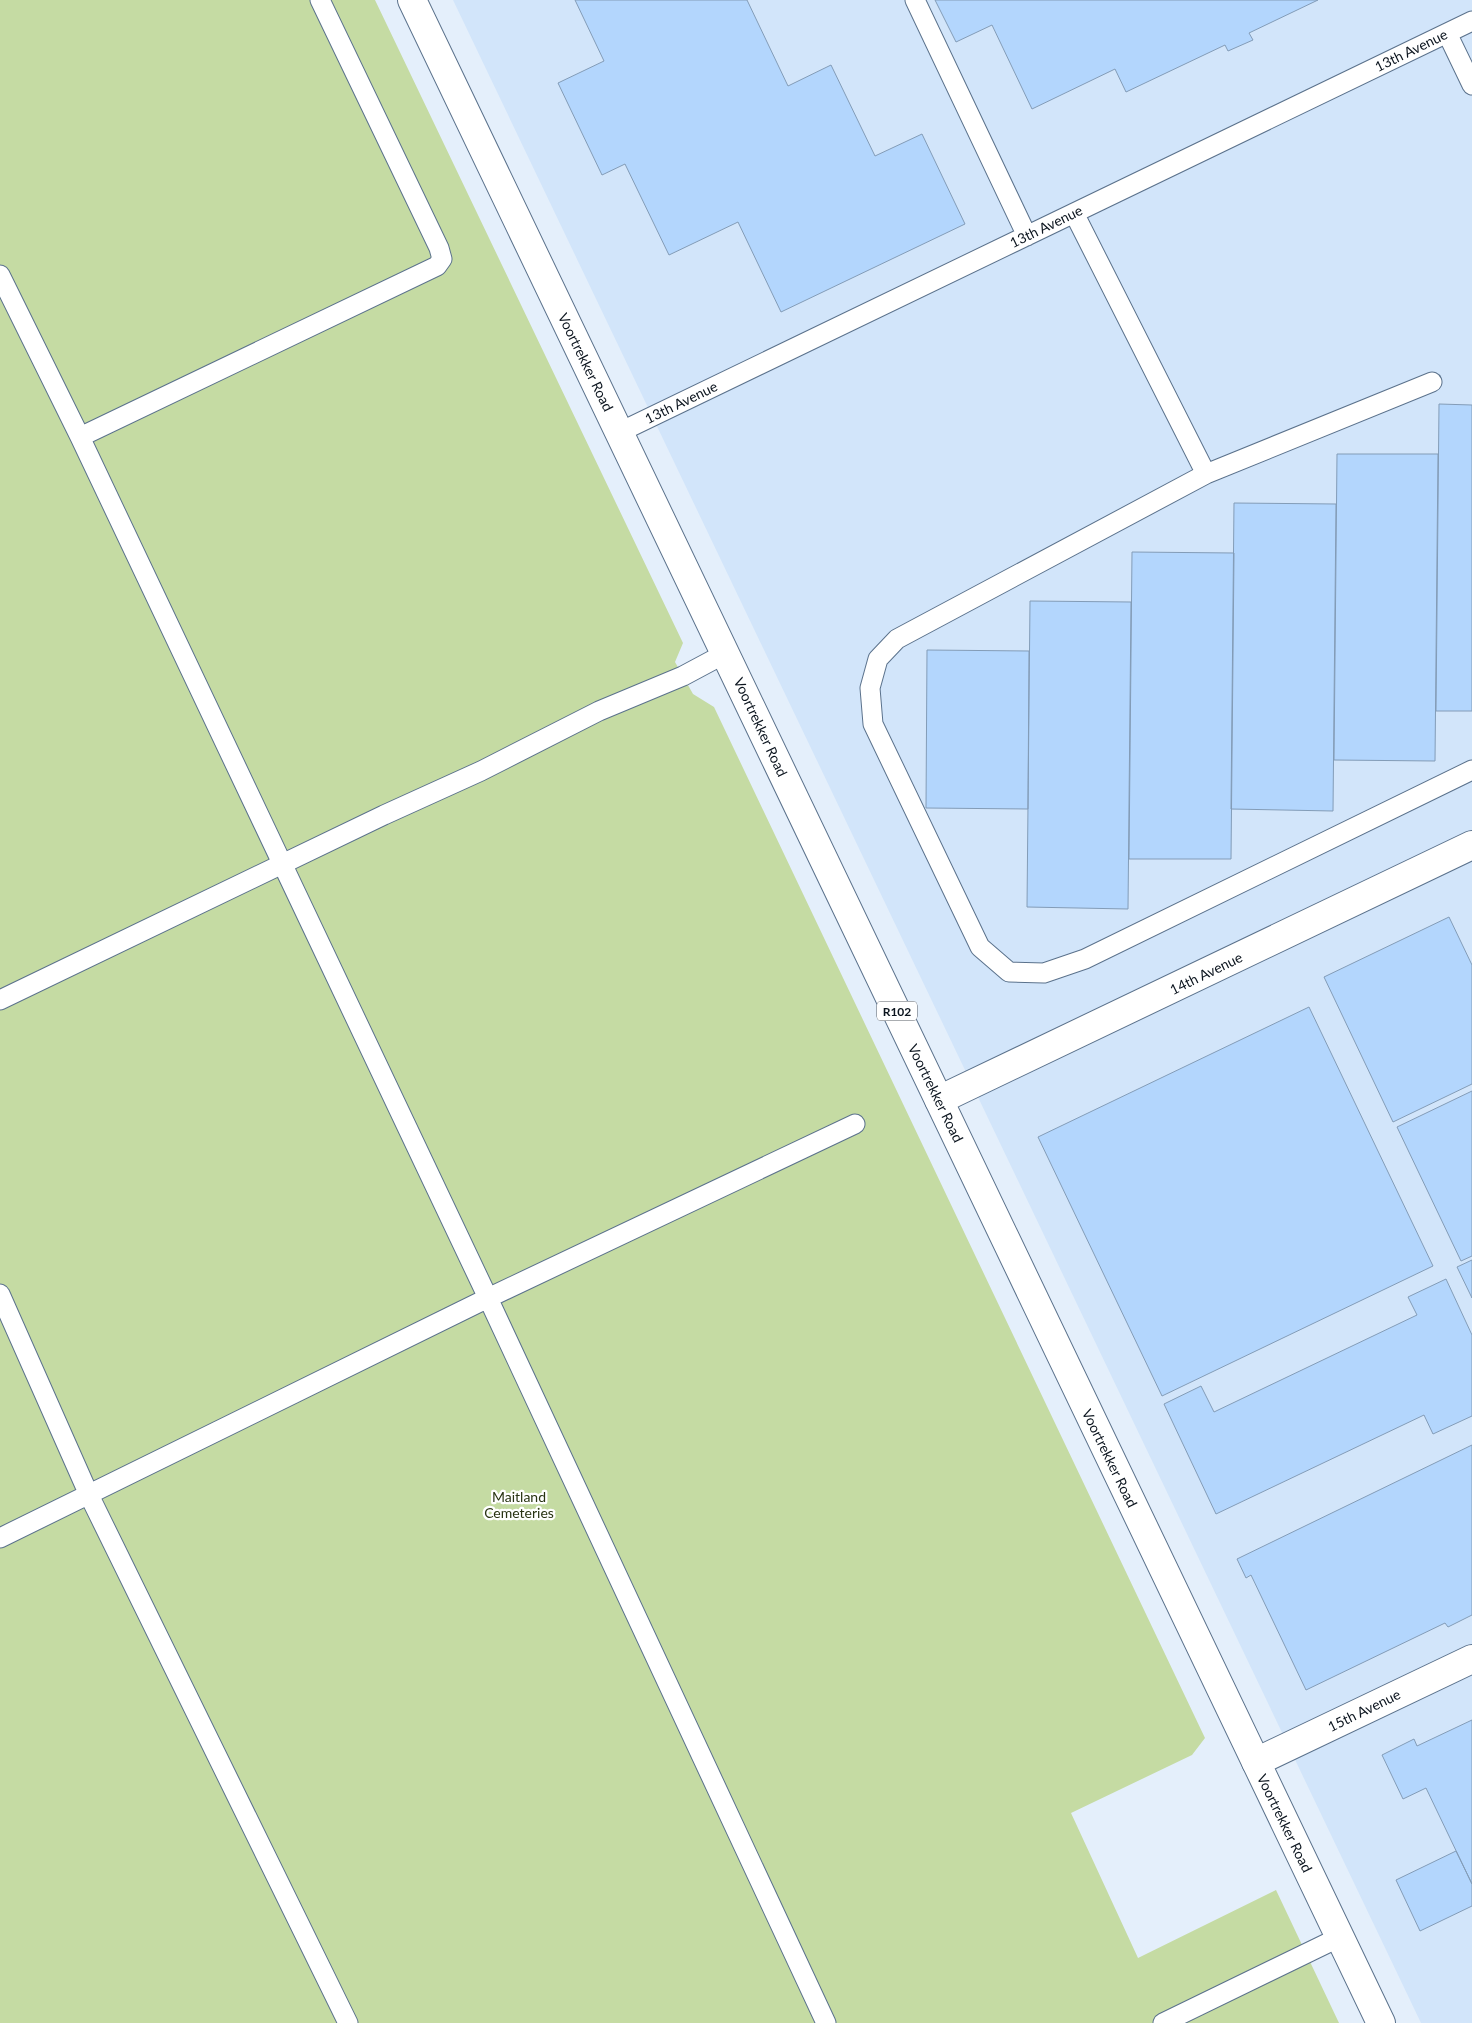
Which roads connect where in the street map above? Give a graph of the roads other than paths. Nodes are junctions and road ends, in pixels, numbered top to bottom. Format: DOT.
graph roads {
  1 [pos="320,0"];
  2 [pos="412,0"];
  3 [pos="915,0"];
  4 [pos="1472,21"];
  5 [pos="1447,33"];
  6 [pos="1472,86"];
  7 [pos="1074,213"];
  8 [pos="1027,236"];
  9 [pos="0,274"];
  10 [pos="1432,382"];
  11 [pos="620,432"];
  12 [pos="80,437"];
  13 [pos="1206,474"];
  14 [pos="726,653"];
  15 [pos="1472,770"];
  16 [pos="1470,852"];
  17 [pos="282,864"];
  18 [pos="0,1000"];
  19 [pos="939,1100"];
  20 [pos="855,1124"];
  21 [pos="0,1294"];
  22 [pos="488,1298"];
  23 [pos="89,1495"];
  24 [pos="0,1538"];
  25 [pos="1472,1659"];
  26 [pos="1256,1762"];
  27 [pos="1340,1937"];
  28 [pos="348,2023"];
  29 [pos="826,2023"];
  30 [pos="1163,2023"];
  31 [pos="1381,2023"];
  1 -- 12 [label="lane"];
  2 -- 11 [label="main road, Voortrekker Road / R102"];
  3 -- 8 [label="lane"];
  4 -- 5 [label="lane, 13th Avenue"];
  5 -- 6 [label="lane"];
  5 -- 7 [label="lane, 13th Avenue"];
  7 -- 8 [label="lane, 13th Avenue"];
  7 -- 13 [label="lane"];
  8 -- 11 [label="lane, 13th Avenue"];
  9 -- 12 [label="lane"];
  10 -- 13 [label="lane"];
  11 -- 14 [label="main road, Voortrekker Road / R102"];
  12 -- 17 [label="lane"];
  13 -- 15 [label="lane"];
  14 -- 17 [label="lane"];
  14 -- 19 [label="main road, Voortrekker Road / R102"];
  16 -- 19 [label="main road, 14th Avenue"];
  17 -- 18 [label="lane"];
  17 -- 22 [label="lane"];
  19 -- 26 [label="main road, Voortrekker Road / R102"];
  20 -- 22 [label="lane"];
  21 -- 23 [label="lane"];
  22 -- 23 [label="lane"];
  22 -- 29 [label="lane"];
  23 -- 24 [label="lane"];
  23 -- 28 [label="lane"];
  25 -- 26 [label="main road, 15th Avenue"];
  26 -- 27 [label="main road, Voortrekker Road / R102"];
  27 -- 30 [label="lane"];
  27 -- 31 [label="main road, Voortrekker Road / R102"];
}
